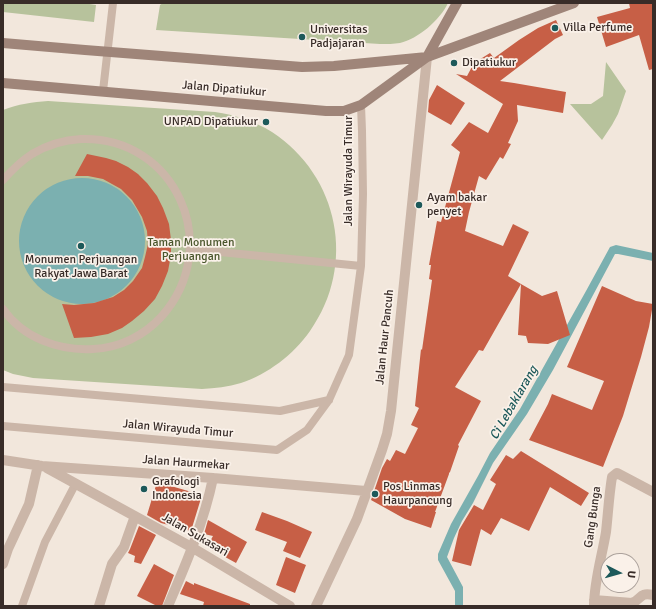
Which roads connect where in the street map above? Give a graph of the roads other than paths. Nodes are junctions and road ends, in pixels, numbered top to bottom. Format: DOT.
graph roads {
  1 [pos="113,3"];
  2 [pos="457,3"];
  3 [pos="574,3"];
  4 [pos="3,43"];
  5 [pos="108,52"];
  6 [pos="427,56"];
  7 [pos="3,83"];
  8 [pos="103,91"];
  9 [pos="360,105"];
  10 [pos="3,180"];
  11 [pos="190,249"];
  12 [pos="361,266"];
  13 [pos="3,309"];
  14 [pos="3,386"];
  15 [pos="329,400"];
  16 [pos="3,426"];
  17 [pos="3,460"];
  18 [pos="40,465"];
  19 [pos="213,478"];
  20 [pos="76,484"];
  21 [pos="366,491"];
  22 [pos="653,492"];
  23 [pos="135,516"];
  24 [pos="193,548"];
  25 [pos="3,564"];
  26 [pos="653,595"];
  27 [pos="594,603"];
  28 [pos="22,606"];
  29 [pos="99,606"];
  30 [pos="168,606"];
  31 [pos="290,606"];
  32 [pos="316,606"];
  1 -- 5 [label="lane"];
  2 -- 6 [label="main road"];
  3 -- 6 [label="main road, Jalan Dipatiukur"];
  4 -- 5 [label="main road, Jalan Dipatiukur"];
  5 -- 6 [label="main road, Jalan Dipatiukur"];
  5 -- 8 [label="lane"];
  6 -- 9 [label="main road, Jalan Dipatiukur"];
  6 -- 21 [label="street, Jalan Haur Pancuh"];
  7 -- 8 [label="main road, Jalan Dipatiukur"];
  8 -- 9 [label="main road, Jalan Dipatiukur"];
  9 -- 12 [label="lane, Jalan Wirayuda Timur"];
  10 -- 11 [label="lane"];
  11 -- 12 [label="lane"];
  11 -- 13 [label="lane"];
  12 -- 15 [label="lane, Jalan Wirayuda Timur"];
  14 -- 15 [label="lane"];
  15 -- 16 [label="lane, Jalan Wirayuda Timur"];
  17 -- 18 [label="street, Jalan Haurmekar"];
  18 -- 19 [label="street, Jalan Haurmekar"];
  18 -- 20 [label="street, Jalan Sukasari"];
  18 -- 25 [label="street"];
  19 -- 21 [label="street, Jalan Haurmekar"];
  19 -- 24 [label="street"];
  20 -- 23 [label="street, Jalan Sukasari"];
  20 -- 28 [label="lane"];
  21 -- 32 [label="street, Jalan Haur Pancuh"];
  22 -- 27 [label="street, Gang Bunga"];
  23 -- 24 [label="street, Jalan Sukasari"];
  23 -- 29 [label="street"];
  24 -- 30 [label="street"];
  24 -- 31 [label="street, Jalan Sukasari"];
  26 -- 27 [label="street"];
}
